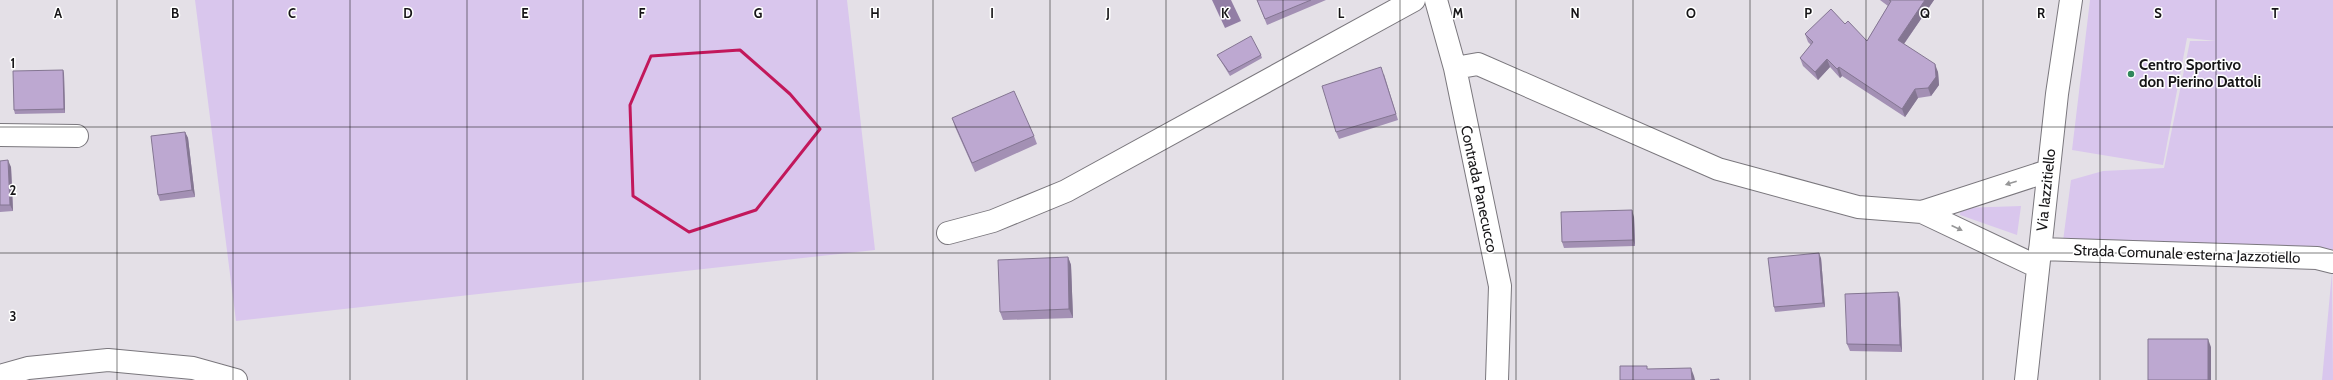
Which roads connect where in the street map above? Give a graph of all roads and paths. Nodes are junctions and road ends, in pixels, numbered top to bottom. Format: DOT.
graph roads {
  1 [pos="1414,0"];
  2 [pos="1436,0"];
  3 [pos="2071,0"];
  4 [pos="1454,68"];
  5 [pos="0,135"];
  6 [pos="77,136"];
  7 [pos="2048,171"];
  8 [pos="1922,212"];
  9 [pos="948,232"];
  10 [pos="2039,258"];
  11 [pos="2333,262"];
  12 [pos="0,376"];
  13 [pos="236,380"];
  14 [pos="1497,380"];
  15 [pos="2026,380"];
  1 -- 9 [label="street"];
  2 -- 4 [label="street, Contrada Panecucco"];
  3 -- 7 [label="street, Via Iazzitiello"];
  4 -- 8 [label="street"];
  4 -- 14 [label="street, Contrada Panecucco"];
  5 -- 6 [label="street"];
  7 -- 8 [label="street, one-way"];
  7 -- 10 [label="street, Via Iazzitiello"];
  8 -- 10 [label="street, one-way"];
  10 -- 11 [label="street, Strada Comunale esterna Jazzotiello"];
  10 -- 15 [label="street, Via Iazzitiello"];
  12 -- 13 [label="street"];
}
